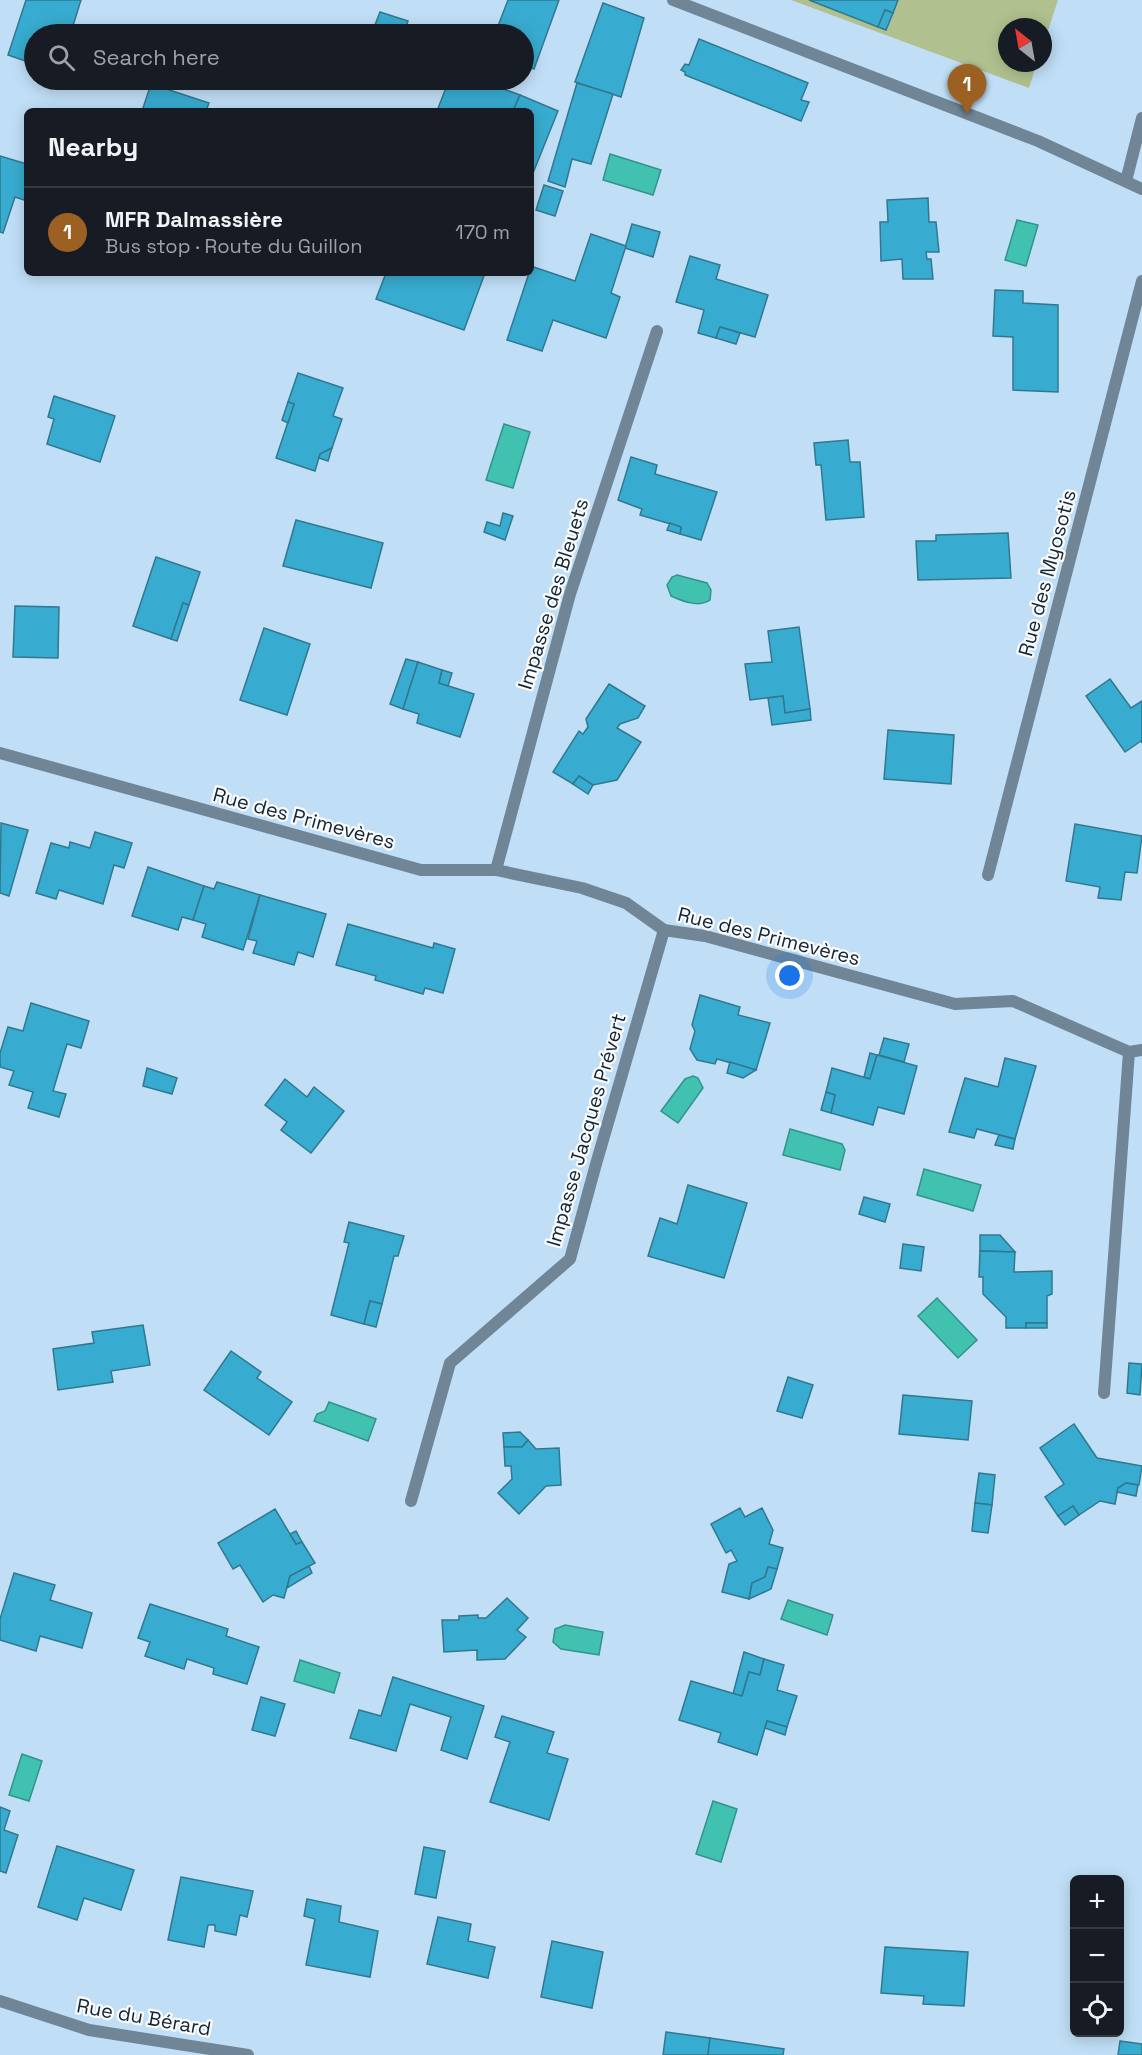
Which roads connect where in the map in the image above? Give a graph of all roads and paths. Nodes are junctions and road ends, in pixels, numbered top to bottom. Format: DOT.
graph roads {
  1 [pos="673,0"];
  2 [pos="1142,118"];
  3 [pos="1125,182"];
  4 [pos="1142,189"];
  5 [pos="1142,281"];
  6 [pos="657,331"];
  7 [pos="0,753"];
  8 [pos="496,870"];
  9 [pos="988,875"];
  10 [pos="664,930"];
  11 [pos="1136,1051"];
  12 [pos="1104,1393"];
  13 [pos="411,1501"];
  14 [pos="0,2001"];
  15 [pos="248,2055"];
  1 -- 3 [label="street"];
  2 -- 3 [label="street"];
  3 -- 4 [label="street"];
  5 -- 9 [label="street, Rue des Myosotis"];
  6 -- 8 [label="street, Impasse des Bleuets"];
  7 -- 8 [label="street, Rue des Primevères"];
  8 -- 10 [label="street, Rue des Primevères"];
  10 -- 11 [label="street, Rue des Primevères"];
  10 -- 13 [label="street, Impasse Jacques Prévert"];
  11 -- 12 [label="street, Rue des Primevères"];
  14 -- 15 [label="street, Rue du Bérard"];
}
